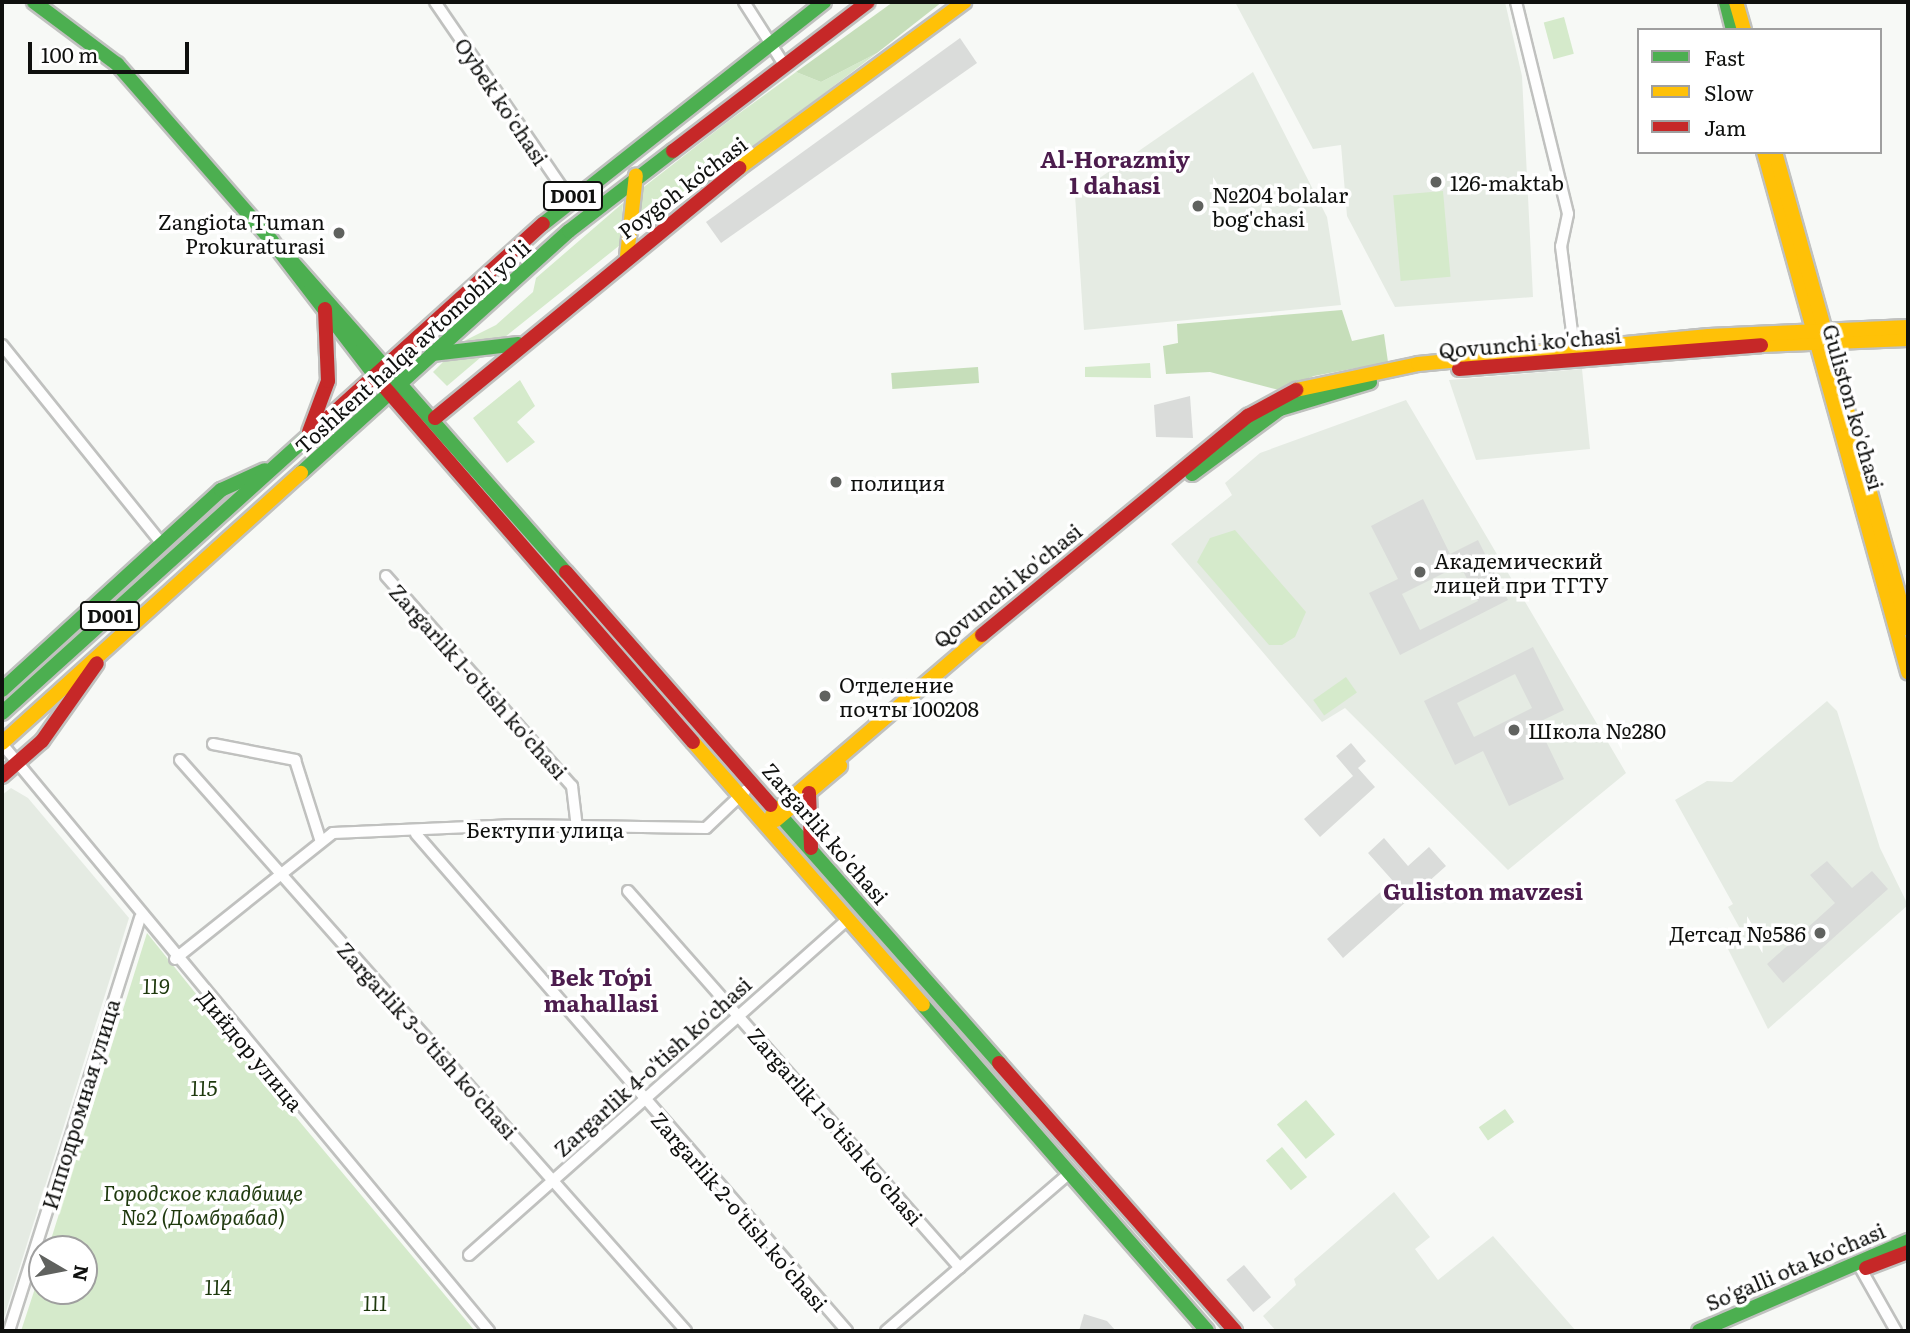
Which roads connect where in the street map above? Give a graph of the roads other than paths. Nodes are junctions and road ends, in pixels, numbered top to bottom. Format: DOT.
graph roads {
  1 [pos="34,2"];
  2 [pos="435,2"];
  3 [pos="744,2"];
  4 [pos="824,2"];
  5 [pos="868,2"];
  6 [pos="964,2"];
  7 [pos="1516,2"];
  8 [pos="1726,2"];
  9 [pos="1736,2"];
  10 [pos="1732,28"];
  11 [pos="1743,28"];
  12 [pos="770,41"];
  13 [pos="783,63"];
  14 [pos="1766,154"];
  15 [pos="1775,154"];
  16 [pos="636,175"];
  17 [pos="570,199"];
  18 [pos="271,240"];
  19 [pos="627,256"];
  20 [pos="325,309"];
  21 [pos="1908,327"];
  22 [pos="1818,337"];
  23 [pos="1908,339"];
  24 [pos="518,344"];
  25 [pos="2,345"];
  26 [pos="432,354"];
  27 [pos="1575,354"];
  28 [pos="386,361"];
  29 [pos="374,372"];
  30 [pos="403,381"];
  31 [pos="389,394"];
  32 [pos="435,418"];
  33 [pos="306,437"];
  34 [pos="279,463"];
  35 [pos="218,520"];
  36 [pos="235,537"];
  37 [pos="162,544"];
  38 [pos="386,576"];
  39 [pos="1908,629"];
  40 [pos="101,659"];
  41 [pos="1908,672"];
  42 [pos="2,690"];
  43 [pos="2,713"];
  44 [pos="2,744"];
  45 [pos="213,744"];
  46 [pos="180,760"];
  47 [pos="18,764"];
  48 [pos="2,776"];
  49 [pos="754,783"];
  50 [pos="809,793"];
  51 [pos="740,796"];
  52 [pos="780,813"];
  53 [pos="766,825"];
  54 [pos="578,828"];
  55 [pos="415,834"];
  56 [pos="320,839"];
  57 [pos="811,850"];
  58 [pos="281,874"];
  59 [pos="628,891"];
  60 [pos="862,906"];
  61 [pos="140,917"];
  62 [pos="848,919"];
  63 [pos="175,960"];
  64 [pos="740,1016"];
  65 [pos="645,1102"];
  66 [pos="1084,1160"];
  67 [pos="1070,1173"];
  68 [pos="554,1181"];
  69 [pos="1146,1230"];
  70 [pos="1157,1241"];
  71 [pos="1908,1241"];
  72 [pos="1136,1250"];
  73 [pos="1908,1252"];
  74 [pos="469,1255"];
  75 [pos="1859,1266"];
  76 [pos="960,1268"];
  77 [pos="9,1331"];
  78 [pos="489,1331"];
  79 [pos="686,1331"];
  80 [pos="847,1331"];
  81 [pos="886,1331"];
  82 [pos="1207,1331"];
  83 [pos="1235,1331"];
  84 [pos="1699,1331"];
  85 [pos="1717,1331"];
  86 [pos="1896,1331"];
  1 -- 18 [label="main road"];
  2 -- 17 [label="street, Oybek ko'chasi"];
  3 -- 12 [label="street"];
  4 -- 12 [label="main road, Toshkent halqa avtomobil yo'li / D001"];
  5 -- 13 [label="main road, Toshkent halqa avtomobil yo'li / D001"];
  6 -- 19 [label="main road, Poygoh koʻchasi"];
  7 -- 27 [label="street"];
  8 -- 10 [label="main road"];
  9 -- 11 [label="main road"];
  12 -- 13 [label="street"];
  12 -- 17 [label="main road, Toshkent halqa avtomobil yo'li / D001"];
  13 -- 16 [label="main road, Toshkent halqa avtomobil yo'li / D001"];
  14 -- 22 [label="main road, Guliston ko'chasi"];
  15 -- 22 [label="main road, Guliston ko'chasi"];
  16 -- 19 [label="main road"];
  16 -- 26 [label="main road, Toshkent halqa avtomobil yo'li / D001"];
  17 -- 28 [label="main road, Toshkent halqa avtomobil yo'li / D001"];
  18 -- 20 [label="main road, Zargarlik ko'chasi"];
  18 -- 28 [label="main road, Zargarlik ko'chasi"];
  19 -- 24 [label="main road, Poygoh koʻchasi"];
  20 -- 29 [label="main road, Zargarlik ko'chasi"];
  20 -- 33 [label="main road"];
  21 -- 22 [label="main road, Qovunchi ko'chasi"];
  22 -- 23 [label="main road, Qovunchi ko'chasi"];
  22 -- 27 [label="main road, Qovunchi ko'chasi"];
  22 -- 39 [label="main road, Guliston ko'chasi"];
  22 -- 41 [label="main road, Guliston ko'chasi"];
  24 -- 26 [label="main road"];
  24 -- 32 [label="main road, Poygoh koʻchasi"];
  25 -- 37 [label="street"];
  26 -- 30 [label="main road, Toshkent halqa avtomobil yo'li / D001"];
  27 -- 50 [label="main road, Qovunchi ko'chasi"];
  27 -- 52 [label="main road, Qovunchi ko'chasi"];
  28 -- 29 [label="main road, Toshkent halqa avtomobil yo'li / D001"];
  28 -- 30 [label="main road, Zargarlik ko'chasi"];
  29 -- 31 [label="main road, Zargarlik ko'chasi"];
  29 -- 33 [label="main road, Toshkent halqa avtomobil yo'li / D001"];
  30 -- 31 [label="main road, Toshkent halqa avtomobil yo'li / D001"];
  30 -- 32 [label="main road, Zargarlik ko'chasi"];
  31 -- 36 [label="main road, Toshkent halqa avtomobil yo'li / D001"];
  31 -- 51 [label="main road, Zargarlik ko'chasi"];
  32 -- 49 [label="main road, Zargarlik ko'chasi"];
  33 -- 34 [label="main road, Toshkent halqa avtomobil yo'li / D001"];
  34 -- 35 [label="main road, Toshkent halqa avtomobil yo'li / D001"];
  34 -- 37 [label="main road"];
  35 -- 36 [label="main road"];
  35 -- 43 [label="main road, Toshkent halqa avtomobil yo'li / D001"];
  36 -- 40 [label="main road, Toshkent halqa avtomobil yo'li / D001"];
  37 -- 42 [label="main road"];
  38 -- 54 [label="street, Zargarlik 1-o'tish ko'chasi"];
  40 -- 44 [label="main road, Toshkent halqa avtomobil yo'li / D001"];
  40 -- 47 [label="main road"];
  44 -- 47 [label="street, Дийдор улица"];
  45 -- 56 [label="street"];
  46 -- 58 [label="street, Zargarlik 3-o'tish ko'chasi"];
  47 -- 48 [label="main road"];
  47 -- 61 [label="street, Дийдор улица"];
  49 -- 51 [label="street, Бектупи улица"];
  49 -- 52 [label="main road, Zargarlik ko'chasi"];
  50 -- 52 [label="main road, Qovunchi ko'chasi"];
  50 -- 57 [label="main road"];
  51 -- 53 [label="main road, Zargarlik ko'chasi"];
  51 -- 54 [label="street, Бектупи улица"];
  52 -- 53 [label="main road, Qovunchi ko'chasi"];
  52 -- 57 [label="main road, Zargarlik ko'chasi"];
  53 -- 62 [label="main road, Zargarlik ko'chasi"];
  54 -- 55 [label="street, Бектупи улица"];
  55 -- 56 [label="street, Бектупи улица"];
  55 -- 65 [label="street, Zargarlik 2-o'tish ko'chasi"];
  56 -- 58 [label="street"];
  57 -- 60 [label="main road, Zargarlik ko'chasi"];
  58 -- 63 [label="street"];
  58 -- 68 [label="street, Zargarlik 3-o'tish ko'chasi"];
  59 -- 64 [label="street, Zargarlik 1-o'tish ko'chasi"];
  60 -- 62 [label="main road, Zargarlik 4-o'tish ko'chasi"];
  60 -- 66 [label="main road, Zargarlik ko'chasi"];
  61 -- 63 [label="street, Дийдор улица"];
  61 -- 77 [label="street, Ипподромная улица"];
  62 -- 64 [label="street, Zargarlik 4-o'tish ko'chasi"];
  62 -- 67 [label="main road, Zargarlik ko'chasi"];
  63 -- 78 [label="street, Дийдор улица"];
  64 -- 65 [label="street, Zargarlik 4-o'tish ko'chasi"];
  64 -- 76 [label="street, Zargarlik 1-o'tish ko'chasi"];
  65 -- 68 [label="street, Zargarlik 4-o'tish ko'chasi"];
  65 -- 80 [label="street, Zargarlik 2-o'tish ko'chasi"];
  66 -- 67 [label="main road"];
  66 -- 69 [label="main road, Zargarlik ko'chasi"];
  67 -- 72 [label="main road, Zargarlik ko'chasi"];
  67 -- 76 [label="street"];
  68 -- 74 [label="street, Zargarlik 4-o'tish ko'chasi"];
  68 -- 79 [label="street, Zargarlik 3-o'tish ko'chasi"];
  69 -- 70 [label="main road, Zargarlik ko'chasi"];
  69 -- 72 [label="main road"];
  70 -- 72 [label="main road"];
  70 -- 83 [label="main road, Zargarlik ko'chasi"];
  71 -- 75 [label="main road, So'galli ota ko'chasi"];
  72 -- 82 [label="main road, Zargarlik ko'chasi"];
  73 -- 75 [label="main road, So'galli ota ko'chasi"];
  75 -- 84 [label="main road, So'galli ota ko'chasi"];
  75 -- 85 [label="main road, So'galli ota ko'chasi"];
  75 -- 86 [label="street"];
  76 -- 81 [label="street"];
}
